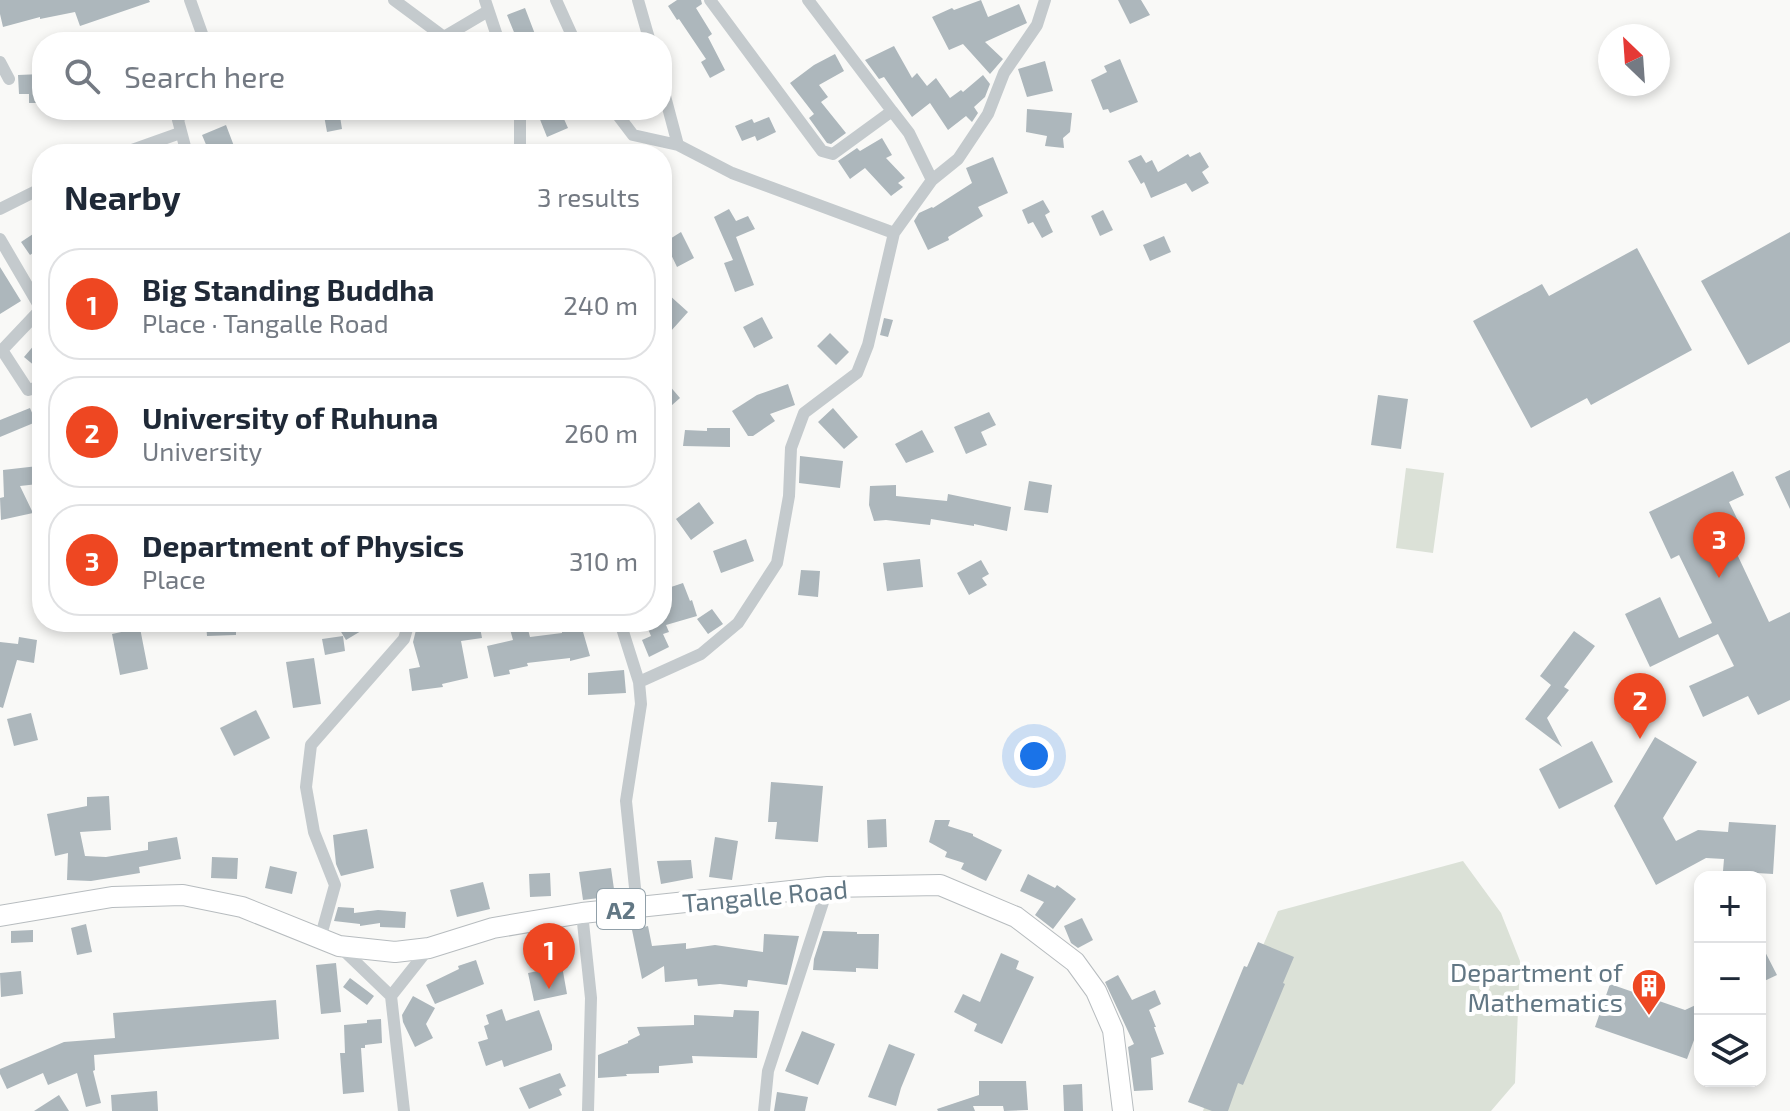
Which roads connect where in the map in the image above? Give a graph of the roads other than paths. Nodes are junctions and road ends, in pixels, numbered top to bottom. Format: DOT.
graph roads {
  1 [pos="190,0"];
  2 [pos="394,0"];
  3 [pos="556,0"];
  4 [pos="638,0"];
  5 [pos="710,0"];
  6 [pos="808,0"];
  7 [pos="1045,0"];
  8 [pos="486,5"];
  9 [pos="201,32"];
  10 [pos="437,32"];
  11 [pos="451,32"];
  12 [pos="495,32"];
  13 [pos="570,32"];
  14 [pos="647,32"];
  15 [pos="0,62"];
  16 [pos="9,79"];
  17 [pos="892,111"];
  18 [pos="178,120"];
  19 [pos="520,120"];
  20 [pos="622,120"];
  21 [pos="671,120"];
  22 [pos="180,133"];
  23 [pos="149,144"];
  24 [pos="184,144"];
  25 [pos="520,144"];
  26 [pos="678,145"];
  27 [pos="932,180"];
  28 [pos="32,193"];
  29 [pos="0,209"];
  30 [pos="894,233"];
  31 [pos="0,239"];
  32 [pos="32,294"];
  33 [pos="32,318"];
  34 [pos="32,389"];
  35 [pos="406,632"];
  36 [pos="623,632"];
  37 [pos="639,682"];
  38 [pos="828,887"];
  39 [pos="637,907"];
  40 [pos="582,913"];
  41 [pos="0,916"];
  42 [pos="329,943"];
  43 [pos="429,948"];
  44 [pos="391,996"];
  45 [pos="404,1111"];
  46 [pos="588,1111"];
  47 [pos="764,1111"];
  48 [pos="1123,1111"];
  1 -- 9 [label="street"];
  2 -- 10 [label="street"];
  3 -- 13 [label="street"];
  4 -- 14 [label="street"];
  5 -- 17 [label="street"];
  6 -- 17 [label="street"];
  7 -- 27 [label="street"];
  8 -- 11 [label="street"];
  8 -- 12 [label="street"];
  15 -- 16 [label="street"];
  17 -- 27 [label="street"];
  18 -- 22 [label="street"];
  19 -- 25 [label="street"];
  20 -- 26 [label="street"];
  21 -- 26 [label="street"];
  22 -- 23 [label="street"];
  22 -- 24 [label="street"];
  26 -- 30 [label="street"];
  27 -- 30 [label="street"];
  28 -- 29 [label="street"];
  30 -- 37 [label="street"];
  31 -- 32 [label="street"];
  33 -- 34 [label="street"];
  35 -- 42 [label="street"];
  36 -- 37 [label="street"];
  37 -- 39 [label="street"];
  38 -- 39 [label="highway, Tangalle Road / A2"];
  38 -- 47 [label="street"];
  38 -- 48 [label="highway, Tangalle Road / A2"];
  39 -- 40 [label="highway, Tangalle Road / A2"];
  40 -- 43 [label="highway, Tangalle Road / A2"];
  40 -- 46 [label="street"];
  41 -- 42 [label="highway, Tangalle Road / A2"];
  42 -- 43 [label="highway, Tangalle Road / A2"];
  42 -- 44 [label="street"];
  43 -- 44 [label="street"];
  44 -- 45 [label="street"];
}
